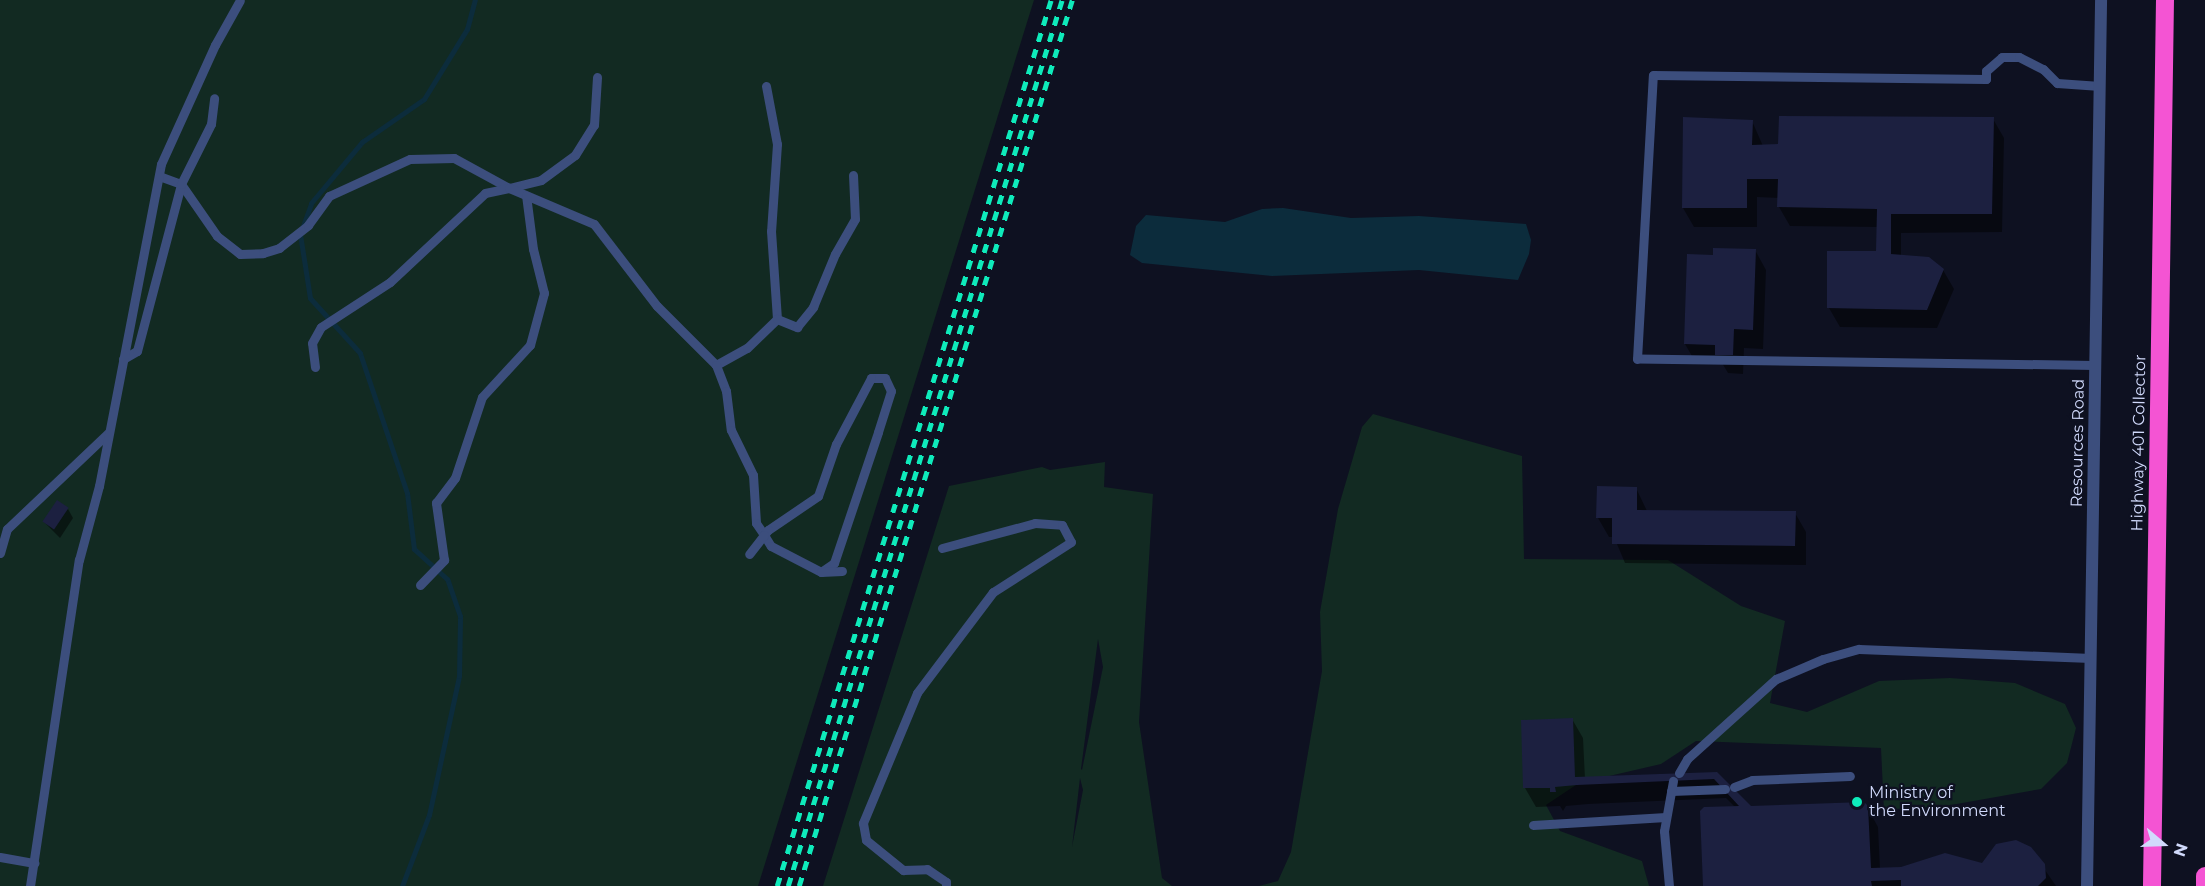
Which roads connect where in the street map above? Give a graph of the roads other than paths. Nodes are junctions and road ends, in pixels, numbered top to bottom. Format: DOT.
graph roads {
  1 [pos="240,0"];
  2 [pos="2101,0"];
  3 [pos="2165,0"];
  4 [pos="597,77"];
  5 [pos="766,86"];
  6 [pos="2100,86"];
  7 [pos="214,98"];
  8 [pos="853,175"];
  9 [pos="159,177"];
  10 [pos="181,184"];
  11 [pos="509,188"];
  12 [pos="526,195"];
  13 [pos="777,319"];
  14 [pos="123,359"];
  15 [pos="716,364"];
  16 [pos="2096,365"];
  17 [pos="315,367"];
  18 [pos="108,433"];
  19 [pos="764,535"];
  20 [pos="942,548"];
  21 [pos="0,553"];
  22 [pos="749,554"];
  23 [pos="842,571"];
  24 [pos="821,572"];
  25 [pos="420,585"];
  26 [pos="2091,658"];
  27 [pos="1850,776"];
  28 [pos="1674,782"];
  29 [pos="1666,817"];
  30 [pos="1533,825"];
  31 [pos="0,857"];
  32 [pos="34,863"];
  33 [pos="2205,876"];
  34 [pos="30,886"];
  35 [pos="946,886"];
  36 [pos="1669,886"];
  37 [pos="2087,886"];
  38 [pos="2152,886"];
  39 [pos="2205,886"];
  1 -- 9 [label="lane"];
  2 -- 6 [label="street, Resources Road"];
  3 -- 38 [label="highway, Highway 401 Collector"];
  4 -- 11 [label="lane"];
  5 -- 13 [label="lane"];
  6 -- 16 [label="street, Resources Road"];
  6 -- 16 [label="lane"];
  7 -- 10 [label="lane"];
  8 -- 13 [label="lane"];
  9 -- 10 [label="lane"];
  9 -- 14 [label="lane"];
  10 -- 11 [label="lane"];
  10 -- 14 [label="lane"];
  11 -- 12 [label="lane"];
  11 -- 17 [label="lane"];
  12 -- 15 [label="lane"];
  12 -- 25 [label="lane"];
  13 -- 15 [label="lane"];
  14 -- 18 [label="lane"];
  15 -- 19 [label="lane"];
  16 -- 26 [label="street, Resources Road"];
  18 -- 21 [label="lane"];
  18 -- 32 [label="lane"];
  19 -- 22 [label="lane"];
  19 -- 24 [label="lane"];
  19 -- 24 [label="lane"];
  20 -- 35 [label="lane"];
  23 -- 24 [label="lane"];
  26 -- 28 [label="lane"];
  26 -- 37 [label="street, Resources Road"];
  27 -- 28 [label="lane"];
  28 -- 29 [label="lane"];
  29 -- 30 [label="lane"];
  29 -- 36 [label="lane"];
  31 -- 32 [label="lane"];
  32 -- 34 [label="lane"];
  33 -- 39 [label="highway"];
}
